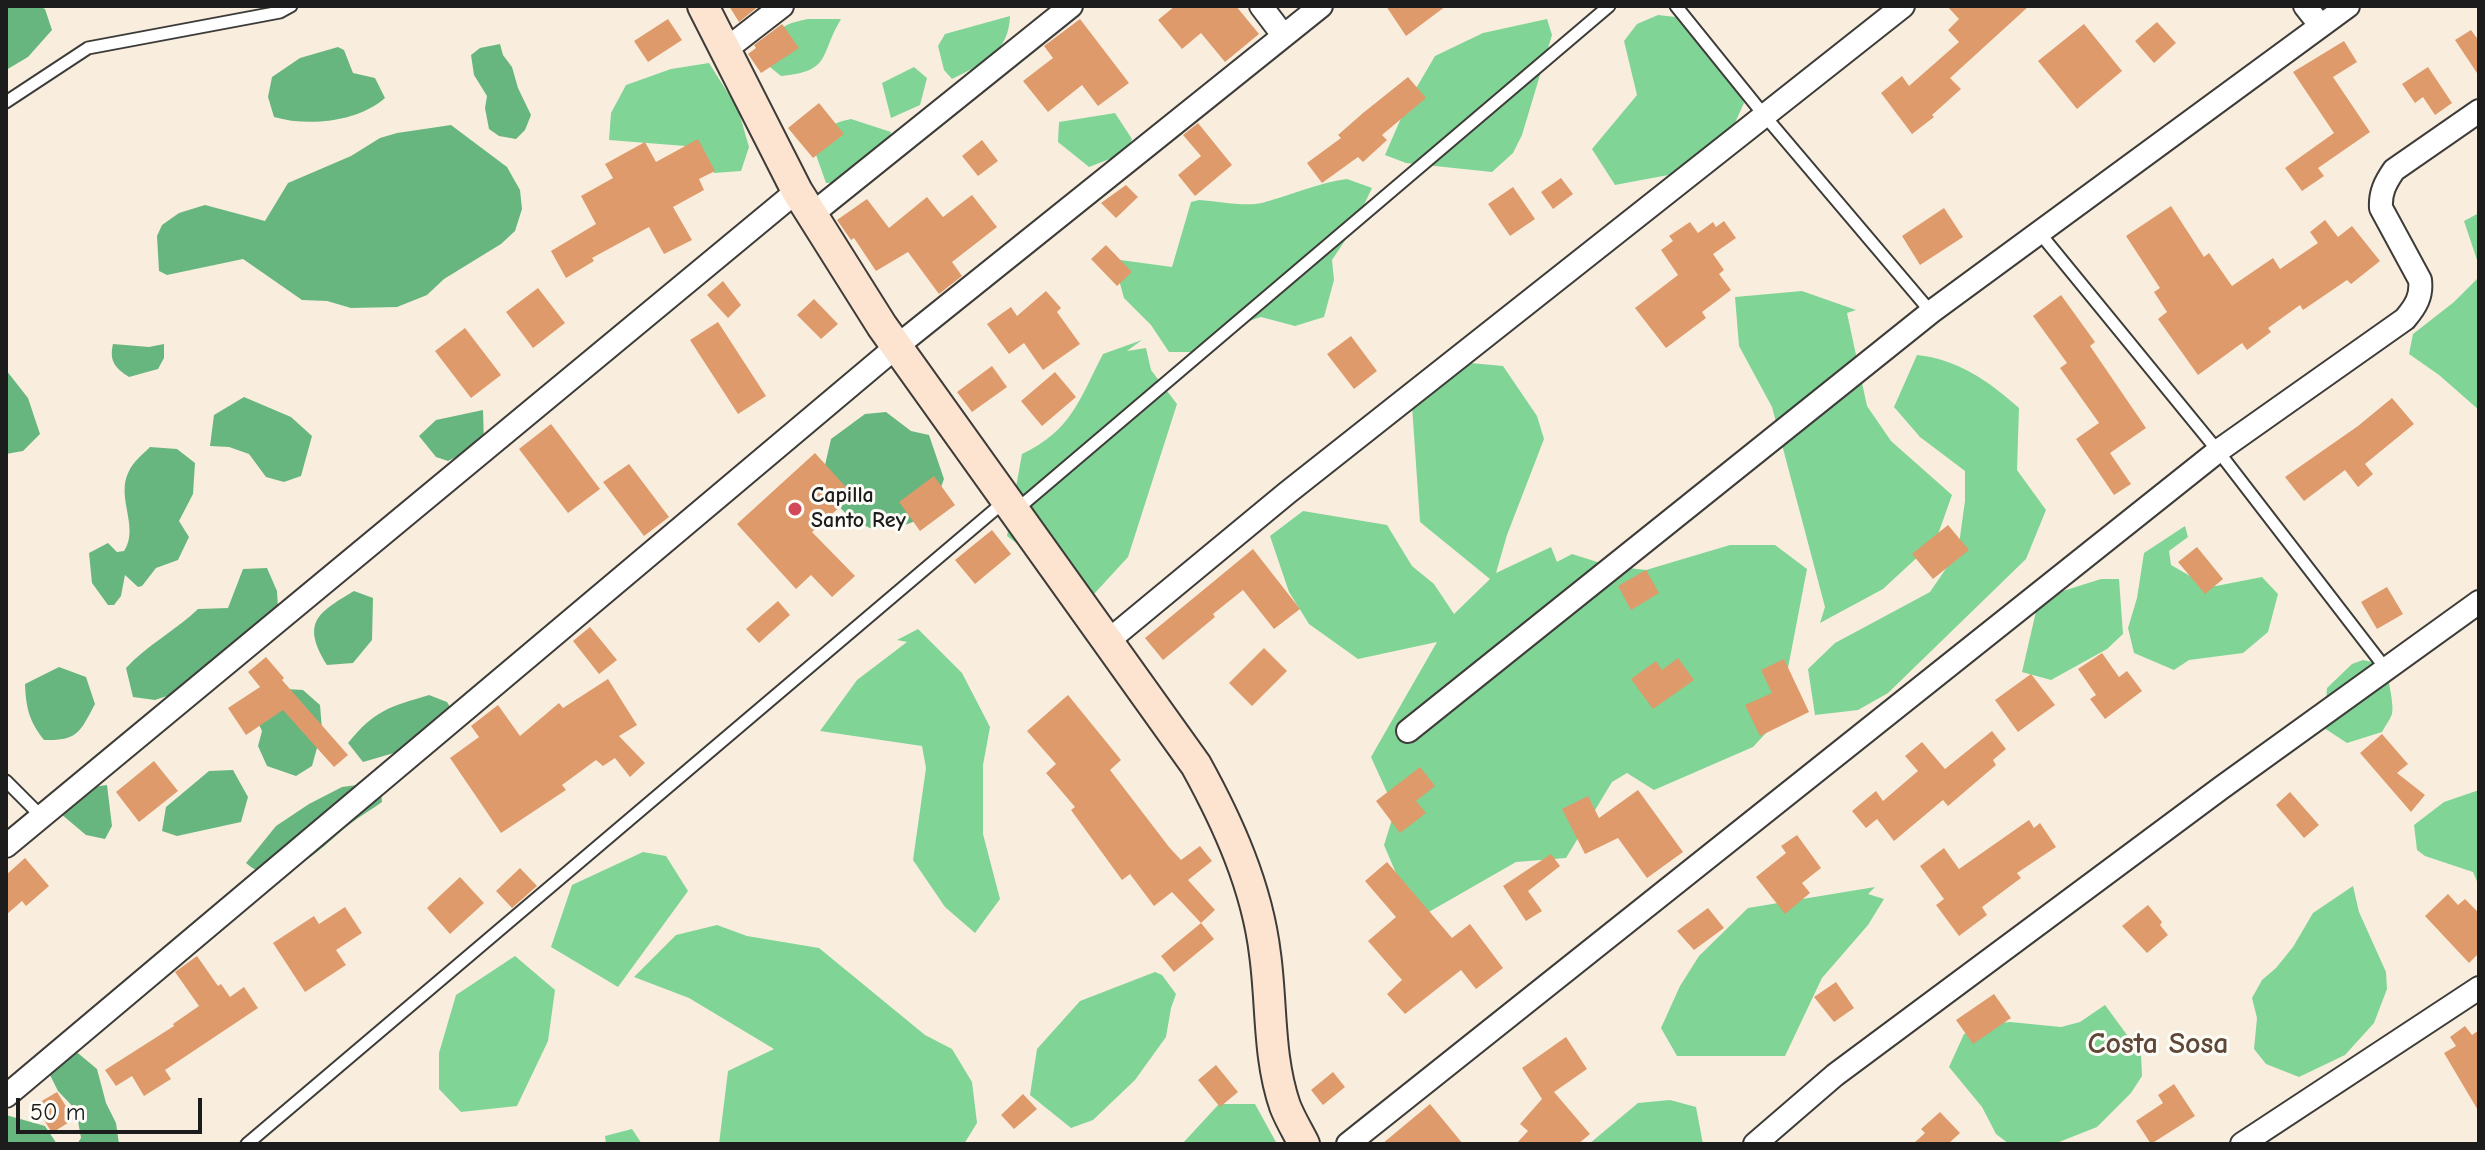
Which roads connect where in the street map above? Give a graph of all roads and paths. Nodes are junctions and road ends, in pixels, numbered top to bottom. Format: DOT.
graph roads {
  1 [pos="291,6"];
  2 [pos="703,6"];
  3 [pos="782,6"];
  4 [pos="1071,6"];
  5 [pos="1261,6"];
  6 [pos="1321,6"];
  7 [pos="1609,6"];
  8 [pos="1676,6"];
  9 [pos="1903,6"];
  10 [pos="2305,6"];
  11 [pos="2348,6"];
  12 [pos="2320,25"];
  13 [pos="1283,35"];
  14 [pos="724,51"];
  15 [pos="6,102"];
  16 [pos="2479,111"];
  17 [pos="1764,115"];
  18 [pos="804,203"];
  19 [pos="2038,231"];
  20 [pos="1931,312"];
  21 [pos="896,347"];
  22 [pos="2218,451"];
  23 [pos="1009,507"];
  24 [pos="2479,602"];
  25 [pos="1108,641"];
  26 [pos="2386,669"];
  27 [pos="1408,731"];
  28 [pos="6,781"];
  29 [pos="41,816"];
  30 [pos="6,846"];
  31 [pos="2479,988"];
  32 [pos="6,1096"];
  33 [pos="247,1144"];
  34 [pos="1304,1144"];
  35 [pos="1348,1144"];
  36 [pos="1755,1144"];
  37 [pos="2242,1144"];
  1 -- 15 [label="lane"];
  2 -- 14 [label="main road"];
  3 -- 14 [label="street"];
  4 -- 18 [label="street"];
  5 -- 13 [label="street"];
  6 -- 13 [label="street"];
  7 -- 23 [label="lane"];
  8 -- 17 [label="lane"];
  9 -- 17 [label="street"];
  10 -- 12 [label="street"];
  11 -- 12 [label="street"];
  12 -- 19 [label="street"];
  13 -- 21 [label="street"];
  14 -- 18 [label="main road"];
  16 -- 22 [label="street"];
  17 -- 20 [label="lane"];
  17 -- 25 [label="street"];
  18 -- 21 [label="main road"];
  18 -- 29 [label="street"];
  19 -- 20 [label="street"];
  19 -- 22 [label="lane"];
  20 -- 27 [label="street"];
  21 -- 23 [label="main road"];
  21 -- 32 [label="street"];
  22 -- 26 [label="lane"];
  22 -- 35 [label="street"];
  23 -- 25 [label="main road"];
  23 -- 33 [label="lane"];
  24 -- 26 [label="street"];
  25 -- 34 [label="main road"];
  26 -- 36 [label="street"];
  28 -- 29 [label="lane"];
  29 -- 30 [label="street"];
  31 -- 37 [label="street"];
}
